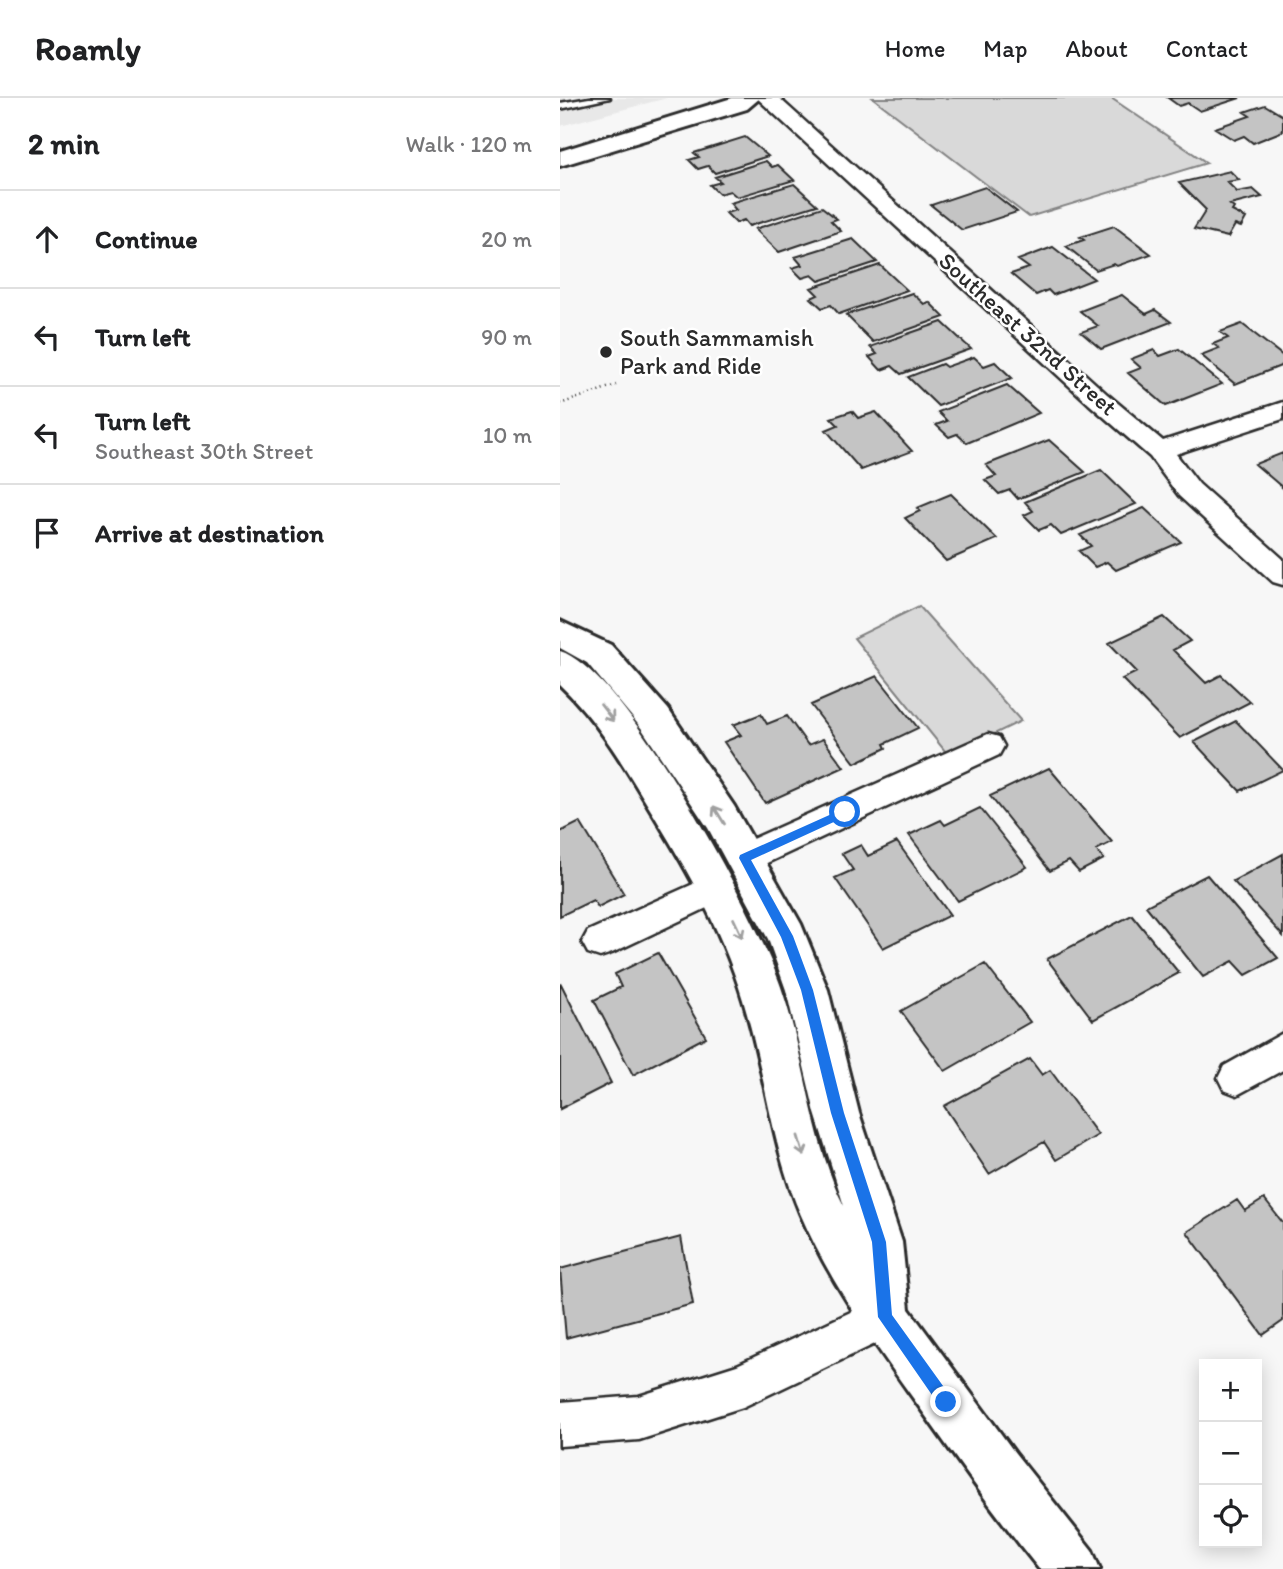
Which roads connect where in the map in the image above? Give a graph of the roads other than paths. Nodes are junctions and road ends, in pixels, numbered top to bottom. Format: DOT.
graph roads {
  1 [pos="605,98"];
  2 [pos="719,98"];
  3 [pos="748,98"];
  4 [pos="766,98"];
  5 [pos="560,105"];
  6 [pos="560,144"];
  7 [pos="560,159"];
  8 [pos="1283,410"];
  9 [pos="1159,451"];
  10 [pos="1283,575"];
  11 [pos="560,633"];
  12 [pos="560,664"];
  13 [pos="988,746"];
  14 [pos="731,872"];
  15 [pos="600,942"];
  16 [pos="1283,1050"];
  17 [pos="1237,1078"];
  18 [pos="885,1317"];
  19 [pos="560,1424"];
  20 [pos="1073,1569"];
  1 -- 5 [label="lane"];
  2 -- 6 [label="street"];
  3 -- 7 [label="street"];
  4 -- 9 [label="street, Southeast 32nd Street"];
  8 -- 9 [label="street"];
  9 -- 10 [label="street, Southeast 32nd Street"];
  14 -- 11 [label="street, one-way"];
  12 -- 14 [label="street, one-way"];
  13 -- 14 [label="street"];
  14 -- 15 [label="street"];
  14 -- 18 [label="street"];
  16 -- 17 [label="street"];
  18 -- 19 [label="street"];
  18 -- 20 [label="street"];
}
